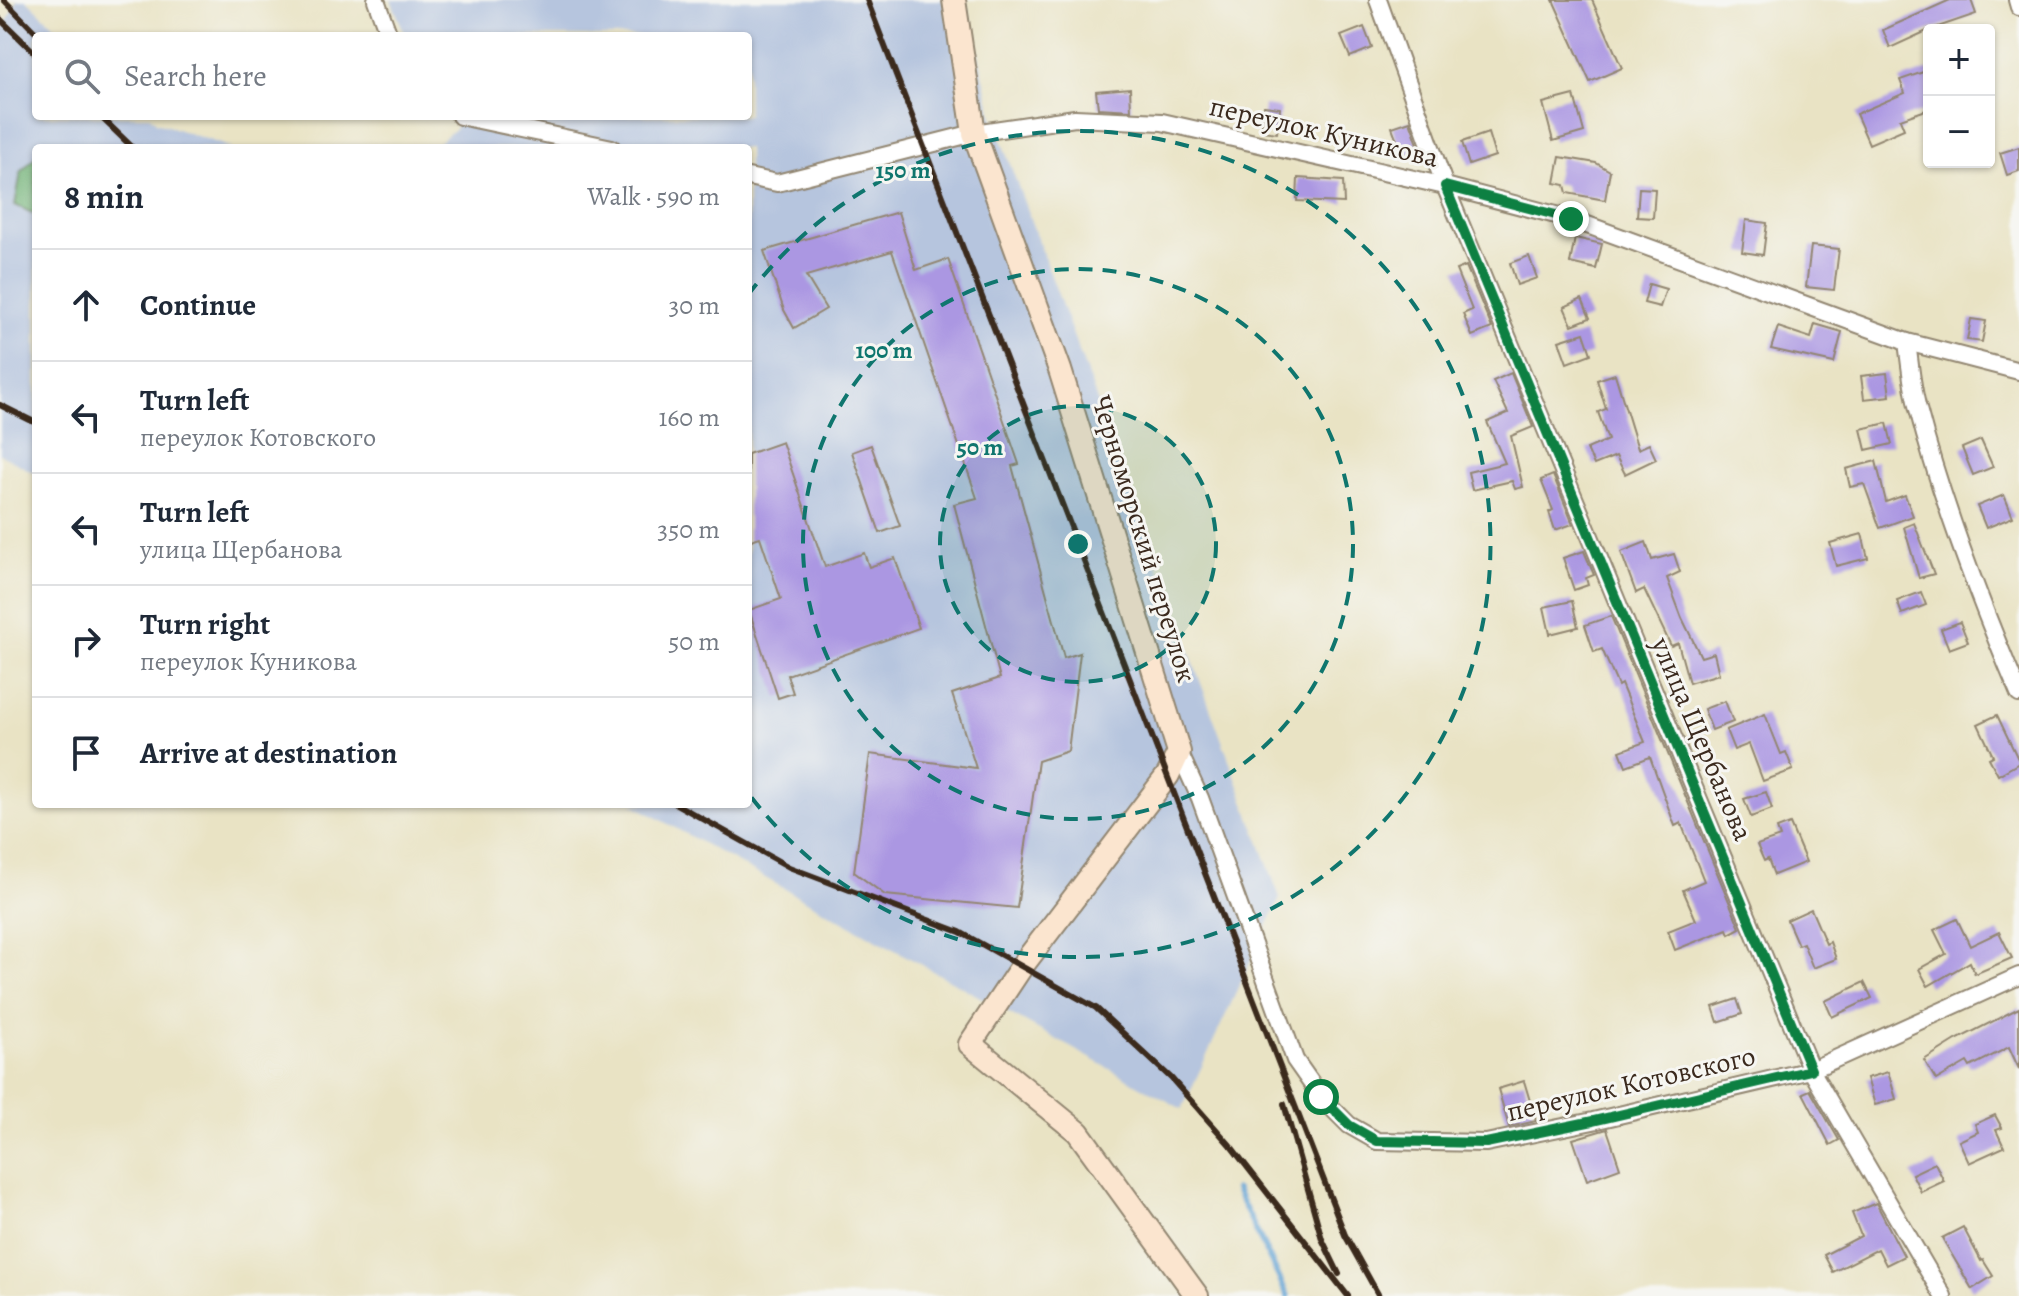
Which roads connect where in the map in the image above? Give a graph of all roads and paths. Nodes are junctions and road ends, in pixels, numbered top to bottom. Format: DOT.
graph roads {
  1 [pos="376,0"];
  2 [pos="954,0"];
  3 [pos="1378,0"];
  4 [pos="2017,0"];
  5 [pos="2019,7"];
  6 [pos="388,32"];
  7 [pos="479,120"];
  8 [pos="974,133"];
  9 [pos="593,144"];
  10 [pos="752,178"];
  11 [pos="1445,186"];
  12 [pos="1907,342"];
  13 [pos="2019,371"];
  14 [pos="2019,694"];
  15 [pos="1179,752"];
  16 [pos="2019,976"];
  17 [pos="1811,1070"];
  18 [pos="1197,1296"];
  19 [pos="1943,1296"];
  1 -- 6 [label="street"];
  2 -- 8 [label="street, Черноморский переулок"];
  3 -- 11 [label="street, улица Щербанова"];
  4 -- 5 [label="street"];
  7 -- 9 [label="street"];
  8 -- 10 [label="street, переулок Куникова"];
  8 -- 11 [label="street, переулок Куникова"];
  8 -- 15 [label="street, Черноморский переулок"];
  11 -- 12 [label="street, переулок Куникова"];
  11 -- 17 [label="street, улица Щербанова"];
  12 -- 13 [label="street, переулок Куникова"];
  12 -- 14 [label="street"];
  15 -- 17 [label="street, переулок Котовского"];
  15 -- 18 [label="street"];
  16 -- 17 [label="street, переулок Котовского"];
  17 -- 19 [label="street, улица Щербанова"];
}
